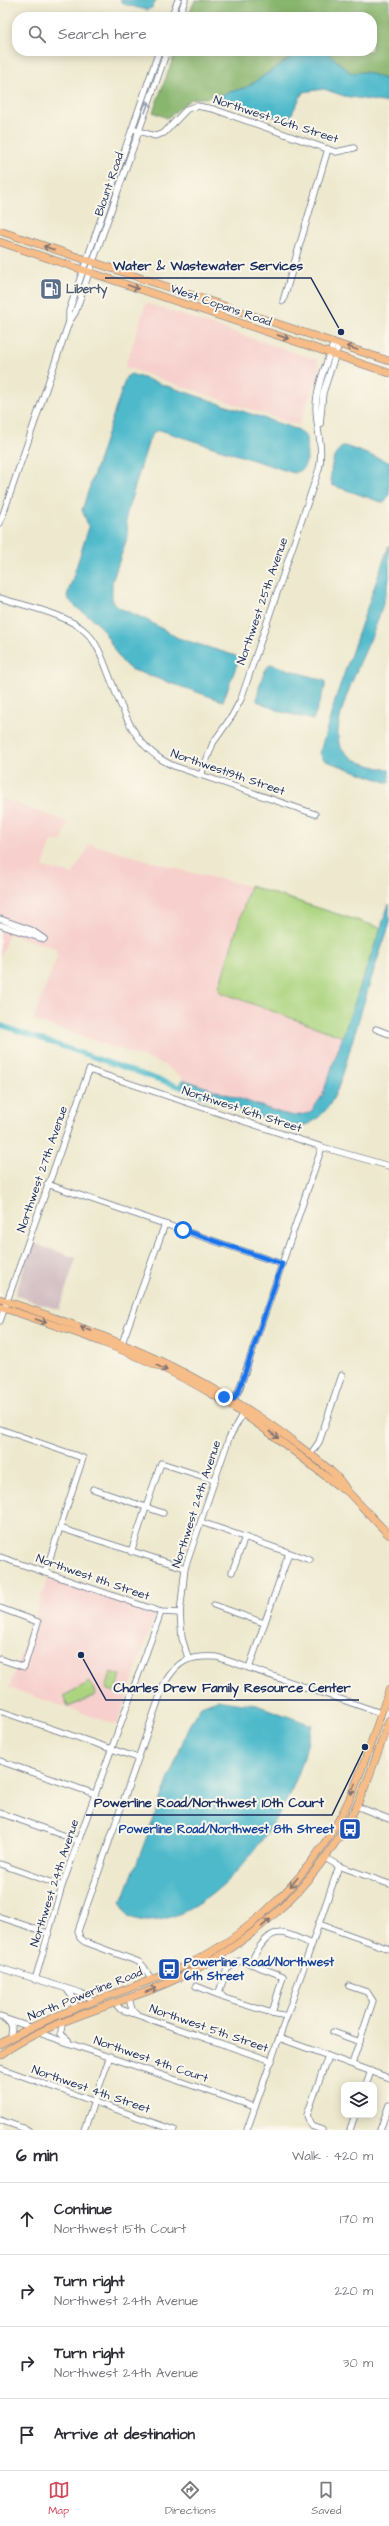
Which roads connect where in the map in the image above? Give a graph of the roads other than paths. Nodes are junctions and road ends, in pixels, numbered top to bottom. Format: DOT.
graph roads {
  1 [pos="178,0"];
  2 [pos="185,0"];
  3 [pos="173,12"];
  4 [pos="181,12"];
  5 [pos="157,56"];
  6 [pos="165,56"];
  7 [pos="132,129"];
  8 [pos="139,131"];
  9 [pos="354,148"];
  10 [pos="328,149"];
  11 [pos="2,232"];
  12 [pos="0,242"];
  13 [pos="90,261"];
  14 [pos="86,271"];
  15 [pos="283,301"];
  16 [pos="336,343"];
  17 [pos="332,354"];
  18 [pos="389,361"];
  19 [pos="389,373"];
  20 [pos="0,523"];
  21 [pos="0,598"];
  22 [pos="201,775"];
  23 [pos="316,814"];
  24 [pos="0,919"];
  25 [pos="0,925"];
  26 [pos="376,1030"];
  27 [pos="389,1034"];
  28 [pos="89,1070"];
  29 [pos="322,1147"];
  30 [pos="389,1166"];
  31 [pos="47,1184"];
  32 [pos="165,1224"];
  33 [pos="282,1264"];
  34 [pos="3,1304"];
  35 [pos="0,1321"];
  36 [pos="121,1346"];
  37 [pos="342,1375"];
  38 [pos="198,1386"];
  39 [pos="234,1399"];
  40 [pos="244,1410"];
  41 [pos="0,1429"];
  42 [pos="310,1455"];
  43 [pos="214,1480"];
  44 [pos="93,1488"];
  45 [pos="347,1491"];
  46 [pos="146,1507"];
  47 [pos="163,1513"];
  48 [pos="201,1522"];
  49 [pos="60,1528"];
  50 [pos="389,1535"];
  51 [pos="245,1537"];
  52 [pos="131,1552"];
  53 [pos="289,1552"];
  54 [pos="0,1558"];
  55 [pos="310,1560"];
  56 [pos="185,1568"];
  57 [pos="232,1572"];
  58 [pos="45,1573"];
  59 [pos="214,1605"];
  60 [pos="0,1608"];
  61 [pos="161,1612"];
  62 [pos="180,1613"];
  63 [pos="264,1623"];
  64 [pos="188,1658"];
  65 [pos="0,1659"];
  66 [pos="249,1668"];
  67 [pos="389,1690"];
  68 [pos="0,1711"];
  69 [pos="381,1713"];
  70 [pos="389,1720"];
  71 [pos="383,1737"];
  72 [pos="113,1750"];
  73 [pos="138,1758"];
  74 [pos="0,1762"];
  75 [pos="96,1794"];
  76 [pos="356,1806"];
  77 [pos="0,1813"];
  78 [pos="389,1819"];
  79 [pos="79,1841"];
  80 [pos="325,1841"];
  81 [pos="318,1852"];
  82 [pos="325,1858"];
  83 [pos="0,1864"];
  84 [pos="319,1866"];
  85 [pos="339,1866"];
  86 [pos="389,1884"];
  87 [pos="62,1886"];
  88 [pos="0,1917"];
  89 [pos="319,1924"];
  90 [pos="249,1925"];
  91 [pos="238,1932"];
  92 [pos="48,1933"];
  93 [pos="246,1939"];
  94 [pos="312,1944"];
  95 [pos="235,1947"];
  96 [pos="389,1949"];
  97 [pos="251,1964"];
  98 [pos="0,1968"];
  99 [pos="35,1980"];
  100 [pos="151,1980"];
  101 [pos="196,1986"];
  102 [pos="348,1986"];
  103 [pos="67,1990"];
  104 [pos="125,1990"];
  105 [pos="219,1995"];
  106 [pos="129,1998"];
  107 [pos="94,2001"];
  108 [pos="115,2003"];
  109 [pos="74,2008"];
  110 [pos="272,2013"];
  111 [pos="84,2015"];
  112 [pos="139,2016"];
  113 [pos="0,2017"];
  114 [pos="286,2018"];
  115 [pos="7,2020"];
  116 [pos="62,2023"];
  117 [pos="30,2027"];
  118 [pos="333,2032"];
  119 [pos="39,2033"];
  120 [pos="11,2037"];
  121 [pos="279,2038"];
  122 [pos="360,2042"];
  123 [pos="0,2044"];
  124 [pos="73,2044"];
  125 [pos="0,2055"];
  126 [pos="110,2056"];
  127 [pos="328,2056"];
  128 [pos="272,2061"];
  129 [pos="352,2064"];
  130 [pos="0,2068"];
  131 [pos="371,2071"];
  132 [pos="389,2078"];
  133 [pos="367,2082"];
  134 [pos="94,2102"];
  135 [pos="389,2105"];
  136 [pos="255,2107"];
  137 [pos="354,2118"];
  138 [pos="0,2120"];
  139 [pos="28,2130"];
  140 [pos="84,2130"];
  141 [pos="174,2130"];
  142 [pos="247,2130"];
  143 [pos="322,2130"];
  144 [pos="350,2130"];
  145 [pos="380,2130"];
  1 -- 3 [label="street"];
  2 -- 4 [label="street"];
  5 -- 7 [label="street, Blount Road"];
  8 -- 6 [label="street, Blount Road, one-way"];
  7 -- 8 [label="street, Northwest 26th Street"];
  7 -- 13 [label="street, Blount Road"];
  8 -- 10 [label="street, Northwest 26th Street"];
  8 -- 13 [label="street, Blount Road"];
  9 -- 10 [label="street, Northwest 26th Street"];
  10 -- 15 [label="street"];
  13 -- 11 [label="main road, West Copans Road, one-way"];
  12 -- 14 [label="main road, West Copans Road"];
  13 -- 14 [label="street, Blount Road"];
  13 -- 16 [label="main road, West Copans Road"];
  14 -- 17 [label="main road, West Copans Road, one-way"];
  14 -- 20 [label="street, Blount Road"];
  16 -- 17 [label="street, Northwest 25th Avenue"];
  18 -- 16 [label="main road, West Copans Road, one-way"];
  17 -- 19 [label="main road, West Copans Road"];
  17 -- 22 [label="street, Northwest 25th Avenue"];
  21 -- 22 [label="street, Northwest19th Street"];
  22 -- 23 [label="street, Northwest19th Street"];
  24 -- 25 [label="street"];
  26 -- 27 [label="street"];
  28 -- 29 [label="street, Northwest 16th Street"];
  28 -- 31 [label="street, Northwest 27th Avenue"];
  29 -- 30 [label="street, Northwest 16th Street"];
  29 -- 33 [label="street"];
  31 -- 32 [label="street"];
  31 -- 34 [label="street, Northwest 27th Avenue"];
  32 -- 33 [label="street"];
  32 -- 36 [label="street"];
  33 -- 39 [label="street"];
  34 -- 35 [label="street, Northwest 27th Avenue"];
  34 -- 36 [label="main road"];
  36 -- 38 [label="main road, one-way"];
  36 -- 39 [label="main road"];
  37 -- 42 [label="street"];
  38 -- 39 [label="main road"];
  38 -- 40 [label="main road"];
  39 -- 40 [label="main road"];
  40 -- 42 [label="main road"];
  40 -- 43 [label="street, Northwest 24th Avenue"];
  40 -- 45 [label="main road, one-way"];
  41 -- 49 [label="street"];
  42 -- 45 [label="main road"];
  43 -- 46 [label="street"];
  43 -- 48 [label="street, Northwest 24th Avenue"];
  44 -- 46 [label="street"];
  45 -- 50 [label="main road"];
  46 -- 47 [label="street"];
  46 -- 52 [label="street"];
  48 -- 51 [label="street"];
  48 -- 56 [label="street, Northwest 24th Avenue"];
  49 -- 52 [label="street"];
  49 -- 58 [label="street"];
  51 -- 53 [label="street"];
  51 -- 57 [label="street"];
  52 -- 56 [label="street"];
  53 -- 55 [label="street"];
  53 -- 63 [label="street"];
  54 -- 58 [label="street, Northwest 11th Street"];
  56 -- 62 [label="street, Northwest 24th Avenue"];
  58 -- 61 [label="street, Northwest 11th Street"];
  59 -- 63 [label="street"];
  60 -- 65 [label="street"];
  61 -- 62 [label="street, Northwest 11th Street"];
  61 -- 72 [label="street, Northwest 24th Avenue"];
  62 -- 64 [label="street, Northwest 24th Avenue"];
  63 -- 66 [label="street"];
  64 -- 66 [label="street"];
  64 -- 73 [label="street"];
  66 -- 69 [label="street"];
  67 -- 69 [label="main road, North Powerline Road"];
  68 -- 72 [label="street"];
  69 -- 71 [label="main road"];
  69 -- 80 [label="main road, North Powerline Road, one-way"];
  70 -- 71 [label="main road, North Powerline Road"];
  71 -- 76 [label="main road, North Powerline Road"];
  72 -- 73 [label="street"];
  72 -- 75 [label="street, Northwest 24th Avenue"];
  73 -- 100 [label="street"];
  74 -- 75 [label="street"];
  75 -- 79 [label="street, Northwest 24th Avenue"];
  76 -- 78 [label="street"];
  76 -- 82 [label="main road, North Powerline Road"];
  77 -- 79 [label="street"];
  79 -- 87 [label="street, Northwest 24th Avenue"];
  80 -- 81 [label="main road, North Powerline Road"];
  80 -- 82 [label="main road"];
  81 -- 84 [label="main road"];
  81 -- 90 [label="main road, North Powerline Road, one-way"];
  82 -- 84 [label="main road, North Powerline Road"];
  82 -- 85 [label="street"];
  83 -- 87 [label="street"];
  93 -- 84 [label="main road, North Powerline Road, one-way"];
  85 -- 86 [label="street"];
  85 -- 89 [label="street"];
  87 -- 92 [label="street, Northwest 24th Avenue"];
  88 -- 92 [label="street"];
  89 -- 94 [label="street"];
  89 -- 96 [label="street"];
  90 -- 91 [label="main road, North Powerline Road"];
  90 -- 93 [label="main road"];
  91 -- 95 [label="main road"];
  91 -- 100 [label="main road, North Powerline Road"];
  92 -- 99 [label="street, Northwest 24th Avenue"];
  93 -- 95 [label="main road, North Powerline Road"];
  94 -- 97 [label="street"];
  94 -- 114 [label="street"];
  106 -- 95 [label="main road, North Powerline Road, one-way"];
  97 -- 105 [label="street"];
  97 -- 110 [label="street"];
  98 -- 99 [label="street"];
  99 -- 103 [label="street"];
  100 -- 104 [label="main road, North Powerline Road"];
  101 -- 105 [label="street"];
  102 -- 122 [label="street"];
  103 -- 107 [label="street"];
  103 -- 109 [label="street"];
  104 -- 107 [label="main road, North Powerline Road"];
  104 -- 108 [label="main road"];
  105 -- 110 [label="street"];
  106 -- 108 [label="main road, North Powerline Road"];
  106 -- 112 [label="street, Northwest 5th Street"];
  107 -- 109 [label="main road, North Powerline Road"];
  107 -- 111 [label="main road"];
  108 -- 111 [label="main road, North Powerline Road"];
  108 -- 112 [label="street, Northwest 5th Street"];
  109 -- 117 [label="main road, North Powerline Road"];
  110 -- 114 [label="street"];
  111 -- 116 [label="main road, North Powerline Road"];
  112 -- 128 [label="street, Northwest 5th Street"];
  113 -- 115 [label="street"];
  114 -- 121 [label="street"];
  115 -- 117 [label="street"];
  115 -- 120 [label="street"];
  116 -- 119 [label="main road, North Powerline Road"];
  116 -- 124 [label="street"];
  117 -- 120 [label="main road, North Powerline Road"];
  118 -- 122 [label="street"];
  119 -- 124 [label="street, Northwest 4th Court"];
  119 -- 125 [label="main road, North Powerline Road"];
  120 -- 123 [label="main road, North Powerline Road"];
  121 -- 127 [label="street"];
  121 -- 128 [label="street"];
  122 -- 129 [label="street"];
  124 -- 126 [label="street, Northwest 4th Court"];
  126 -- 134 [label="street"];
  126 -- 136 [label="street, Northwest 4th Court"];
  127 -- 129 [label="street"];
  127 -- 143 [label="street"];
  128 -- 136 [label="street"];
  129 -- 131 [label="street"];
  130 -- 134 [label="street, Northwest 4th Street"];
  131 -- 132 [label="street"];
  131 -- 133 [label="street"];
  134 -- 140 [label="street"];
  134 -- 141 [label="street, Northwest 4th Street"];
  135 -- 145 [label="street"];
  136 -- 142 [label="street"];
  137 -- 144 [label="street"];
  138 -- 139 [label="street"];
}
